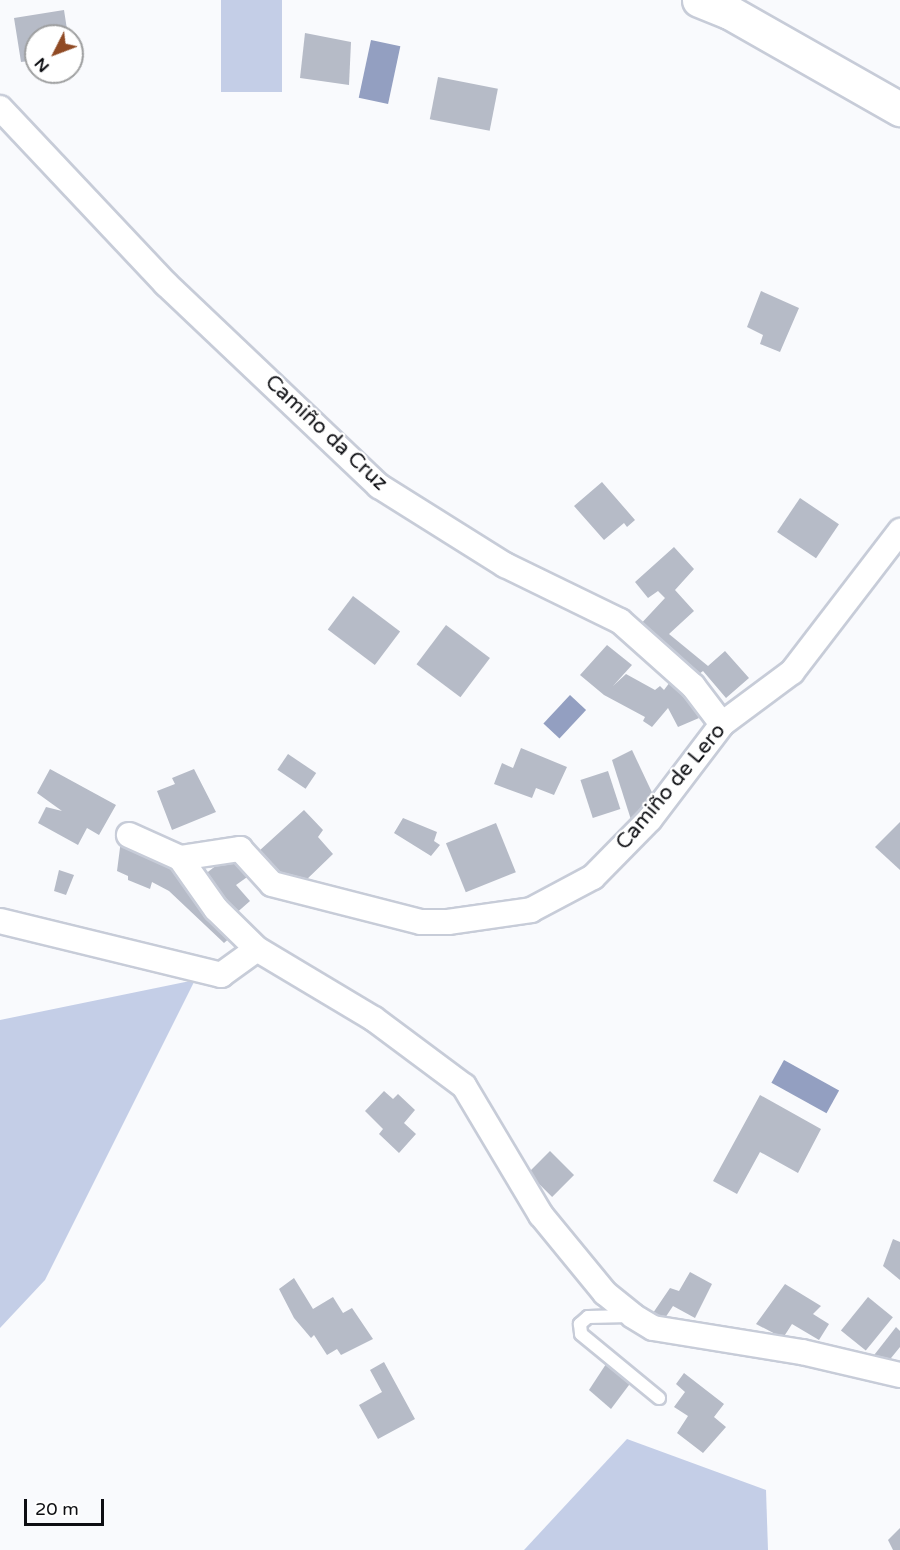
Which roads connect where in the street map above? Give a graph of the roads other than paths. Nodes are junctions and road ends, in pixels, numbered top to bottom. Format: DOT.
graph roads {
  1 [pos="699,0"];
  2 [pos="733,6"];
  3 [pos="0,108"];
  4 [pos="900,109"];
  5 [pos="900,531"];
  6 [pos="722,724"];
  7 [pos="129,835"];
  8 [pos="180,858"];
  9 [pos="0,921"];
  10 [pos="257,949"];
  11 [pos="633,1316"];
  12 [pos="900,1376"];
  13 [pos="659,1398"];
  1 -- 2 [label="street"];
  2 -- 4 [label="street"];
  3 -- 6 [label="street, Camiño da Cruz"];
  5 -- 6 [label="street, Camiño de Lero"];
  6 -- 8 [label="street, Camiño de Lero"];
  7 -- 8 [label="street"];
  8 -- 10 [label="street"];
  9 -- 10 [label="street"];
  10 -- 11 [label="street"];
  11 -- 12 [label="street"];
  11 -- 13 [label="lane"];
}
